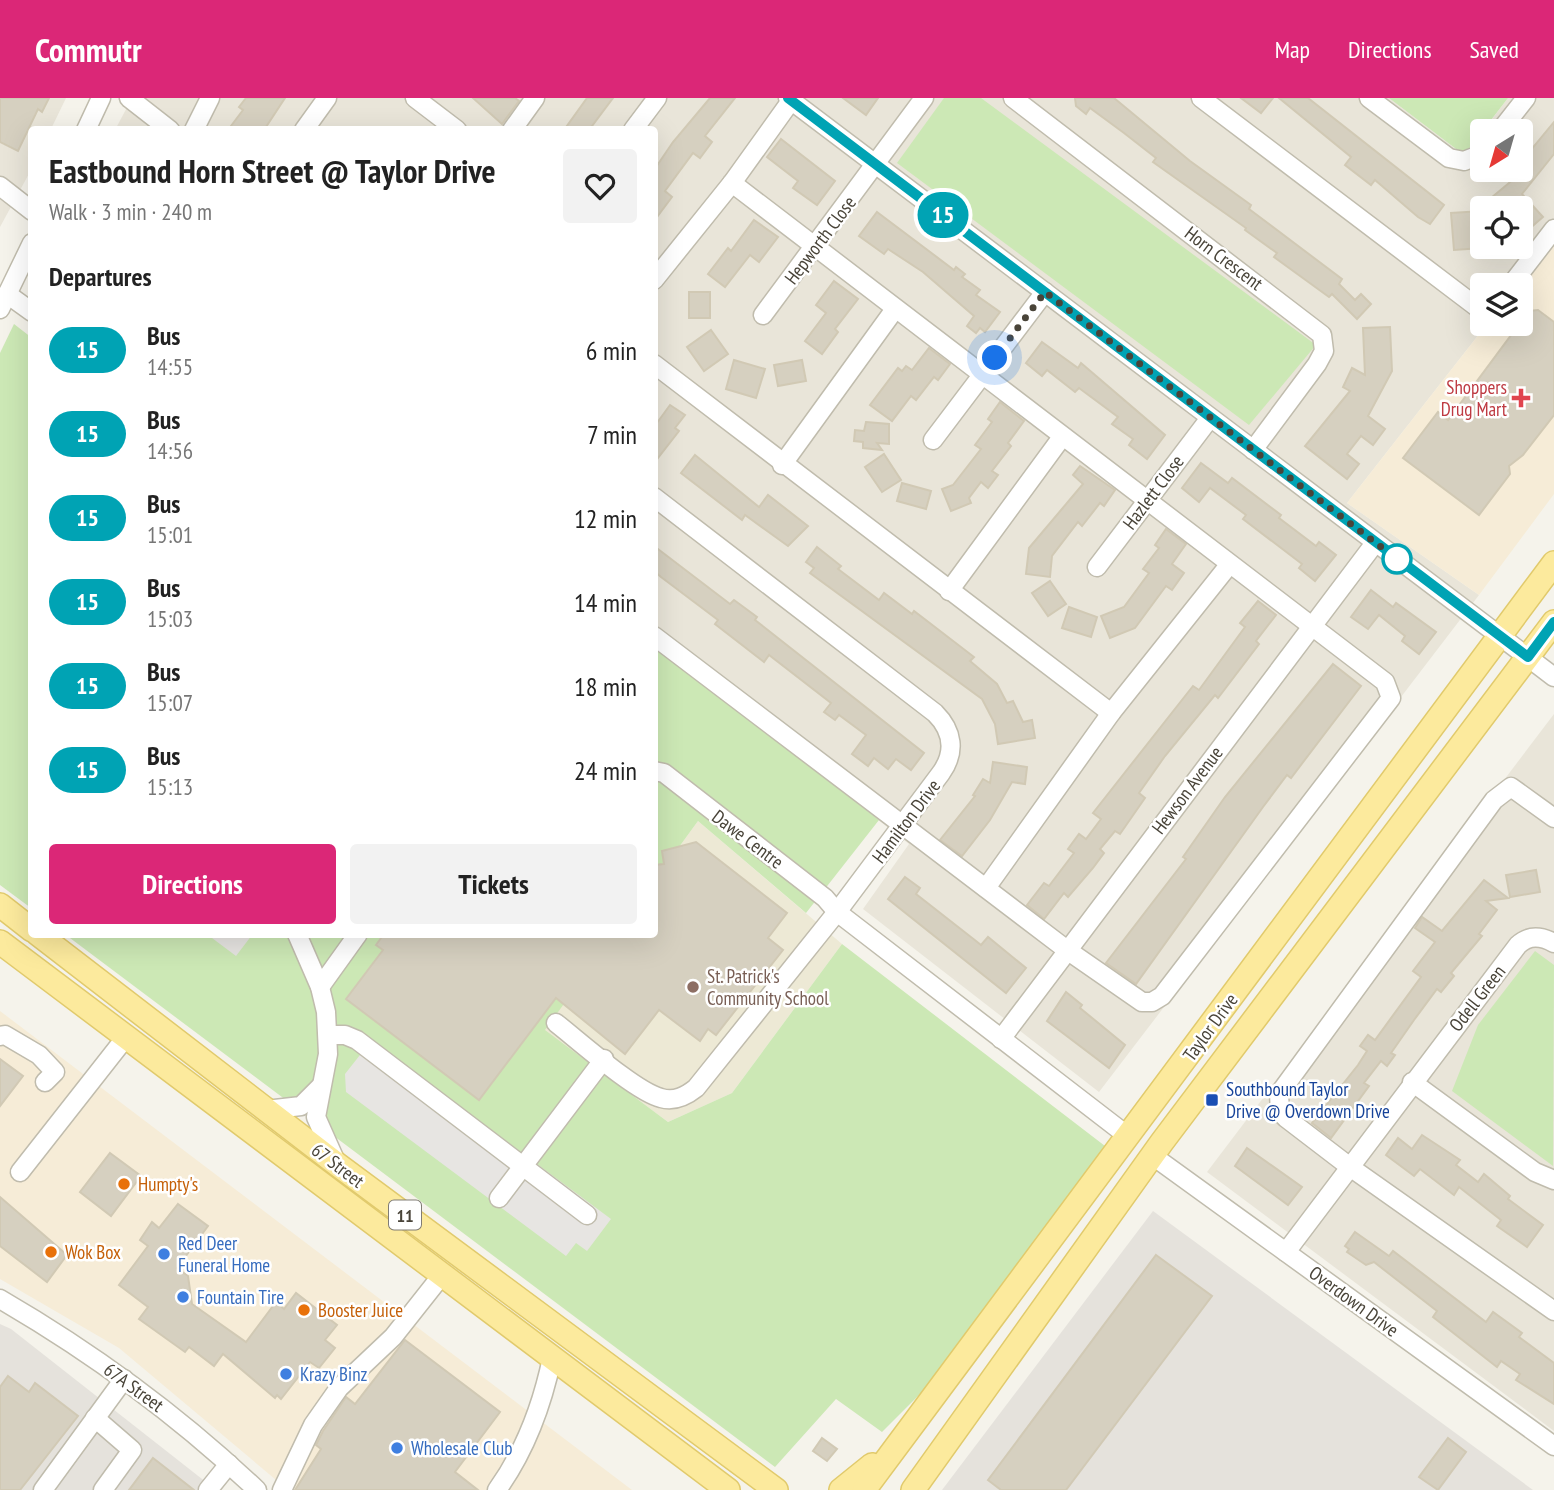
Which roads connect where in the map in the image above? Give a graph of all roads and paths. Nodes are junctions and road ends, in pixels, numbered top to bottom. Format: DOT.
graph roads {
  1 [pos="101,98"];
  2 [pos="129,98"];
  3 [pos="210,98"];
  4 [pos="327,98"];
  5 [pos="415,98"];
  6 [pos="535,98"];
  7 [pos="657,98"];
  8 [pos="924,98"];
  9 [pos="1013,98"];
  10 [pos="1201,98"];
  11 [pos="1369,98"];
  12 [pos="1525,98"];
  13 [pos="790,99"];
  14 [pos="1509,119"];
  15 [pos="88,126"];
  16 [pos="165,126"];
  17 [pos="196,126"];
  18 [pos="311,126"];
  19 [pos="452,126"];
  20 [pos="515,126"];
  21 [pos="636,126"];
  22 [pos="1470,159"];
  23 [pos="876,165"];
  24 [pos="732,184"];
  25 [pos="0,186"];
  26 [pos="28,208"];
  27 [pos="1554,229"];
  28 [pos="814,247"];
  29 [pos="28,251"];
  30 [pos="1520,273"];
  31 [pos="658,275"];
  32 [pos="1045,292"];
  33 [pos="4,301"];
  34 [pos="1470,302"];
  35 [pos="895,309"];
  36 [pos="28,310"];
  37 [pos="764,315"];
  38 [pos="658,367"];
  39 [pos="982,375"];
  40 [pos="1210,418"];
  41 [pos="1062,437"];
  42 [pos="933,440"];
  43 [pos="1253,450"];
  44 [pos="782,464"];
  45 [pos="658,500"];
  46 [pos="1147,501"];
  47 [pos="1375,543"];
  48 [pos="1554,563"];
  49 [pos="1229,565"];
  50 [pos="1097,567"];
  51 [pos="949,591"];
  52 [pos="1554,622"];
  53 [pos="1312,625"];
  54 [pos="1499,636"];
  55 [pos="658,639"];
  56 [pos="1528,657"];
  57 [pos="1554,677"];
  58 [pos="1111,713"];
  59 [pos="658,772"];
  60 [pos="1554,818"];
  61 [pos="903,825"];
  62 [pos="986,888"];
  63 [pos="0,905"];
  64 [pos="837,912"];
  65 [pos="28,926"];
  66 [pos="43,938"];
  67 [pos="299,938"];
  68 [pos="355,938"];
  69 [pos="0,942"];
  70 [pos="1554,943"];
  71 [pos="1067,950"];
  72 [pos="320,987"];
  73 [pos="556,1023"];
  74 [pos="328,1035"];
  75 [pos="0,1036"];
  76 [pos="125,1037"];
  77 [pos="1001,1039"];
  78 [pos="604,1059"];
  79 [pos="45,1082"];
  80 [pos="1412,1083"];
  81 [pos="321,1086"];
  82 [pos="265,1110"];
  83 [pos="1129,1137"];
  84 [pos="1153,1156"];
  85 [pos="338,1165"];
  86 [pos="523,1166"];
  87 [pos="1350,1167"];
  88 [pos="20,1172"];
  89 [pos="1554,1180"];
  90 [pos="499,1198"];
  91 [pos="587,1215"];
  92 [pos="1286,1252"];
  93 [pos="442,1275"];
  94 [pos="0,1299"];
  95 [pos="1554,1311"];
  96 [pos="552,1358"];
  97 [pos="124,1379"];
  98 [pos="95,1418"];
  99 [pos="900,1444"];
  100 [pos="1554,1446"];
  101 [pos="229,1464"];
  102 [pos="721,1486"];
  103 [pos="51,1487"];
  104 [pos="915,1488"];
  105 [pos="103,1490"];
  106 [pos="208,1490"];
  107 [pos="257,1490"];
  108 [pos="282,1490"];
  109 [pos="497,1490"];
  110 [pos="776,1490"];
  111 [pos="841,1490"];
  112 [pos="864,1490"];
  1 -- 15 [label="street"];
  2 -- 16 [label="street"];
  3 -- 17 [label="street"];
  4 -- 18 [label="street"];
  5 -- 19 [label="street"];
  6 -- 20 [label="street"];
  7 -- 21 [label="street"];
  8 -- 23 [label="street"];
  9 -- 43 [label="street, Horn Crescent"];
  10 -- 34 [label="street"];
  11 -- 22 [label="street"];
  12 -- 14 [label="street"];
  13 -- 23 [label="street"];
  13 -- 24 [label="street"];
  23 -- 28 [label="street, Hepworth Close"];
  23 -- 32 [label="street"];
  24 -- 28 [label="street"];
  24 -- 31 [label="street"];
  25 -- 26 [label="street"];
  27 -- 30 [label="street"];
  28 -- 35 [label="street"];
  28 -- 37 [label="street, Hepworth Close"];
  29 -- 33 [label="street"];
  32 -- 39 [label="street"];
  32 -- 40 [label="street"];
  33 -- 36 [label="street"];
  35 -- 39 [label="street"];
  35 -- 44 [label="street"];
  38 -- 44 [label="street"];
  39 -- 41 [label="street"];
  39 -- 42 [label="street"];
  40 -- 43 [label="street"];
  40 -- 46 [label="street, Hazlett Close"];
  41 -- 46 [label="street"];
  41 -- 51 [label="street"];
  43 -- 47 [label="street"];
  44 -- 51 [label="street"];
  45 -- 61 [label="street, Hamilton Drive"];
  46 -- 49 [label="street"];
  46 -- 50 [label="street, Hazlett Close"];
  47 -- 53 [label="street, Hewson Avenue"];
  47 -- 54 [label="street"];
  48 -- 54 [label="main road, Taylor Drive"];
  49 -- 53 [label="street"];
  49 -- 58 [label="street"];
  51 -- 58 [label="street"];
  52 -- 56 [label="main road, Taylor Drive"];
  53 -- 71 [label="street, Hewson Avenue"];
  53 -- 71 [label="street"];
  54 -- 56 [label="street"];
  54 -- 83 [label="main road, Taylor Drive"];
  55 -- 61 [label="street"];
  56 -- 57 [label="street"];
  56 -- 84 [label="main road, Taylor Drive"];
  58 -- 62 [label="street"];
  59 -- 64 [label="street, Dawe Centre"];
  60 -- 87 [label="street"];
  61 -- 62 [label="street"];
  61 -- 64 [label="street, Hamilton Drive"];
  62 -- 71 [label="street"];
  63 -- 65 [label="main road"];
  64 -- 77 [label="street"];
  64 -- 78 [label="street, Hamilton Drive"];
  66 -- 82 [label="main road, 67 Street / 11"];
  67 -- 72 [label="street"];
  68 -- 72 [label="street"];
  69 -- 76 [label="main road, 67 Street / 11"];
  70 -- 80 [label="street, Odell Green"];
  71 -- 77 [label="street, Hewson Avenue"];
  72 -- 74 [label="street"];
  73 -- 78 [label="street, Hamilton Drive"];
  74 -- 81 [label="street"];
  74 -- 86 [label="street"];
  75 -- 79 [label="street"];
  76 -- 88 [label="street"];
  76 -- 93 [label="main road, 67 Street / 11"];
  77 -- 83 [label="street"];
  78 -- 86 [label="street"];
  80 -- 87 [label="street, Odell Green"];
  80 -- 89 [label="street"];
  81 -- 82 [label="street"];
  81 -- 85 [label="street"];
  82 -- 85 [label="main road, 67 Street / 11"];
  83 -- 99 [label="main road, Taylor Drive"];
  84 -- 92 [label="street, Overdown Drive"];
  84 -- 104 [label="main road, Taylor Drive"];
  85 -- 110 [label="main road, 67 Street / 11"];
  86 -- 90 [label="street"];
  86 -- 91 [label="street"];
  87 -- 92 [label="street, Odell Green"];
  87 -- 95 [label="street"];
  92 -- 100 [label="street, Overdown Drive"];
  93 -- 96 [label="main road, 67 Street / 11"];
  93 -- 108 [label="street"];
  94 -- 97 [label="street, 67A Street"];
  96 -- 102 [label="main road, 67 Street / 11"];
  96 -- 109 [label="street"];
  97 -- 98 [label="street"];
  97 -- 101 [label="street, 67A Street"];
  98 -- 103 [label="street"];
  98 -- 105 [label="street"];
  99 -- 111 [label="main road"];
  99 -- 112 [label="main road, Taylor Drive"];
  101 -- 106 [label="street"];
  101 -- 107 [label="street, 67A Street"];
}
